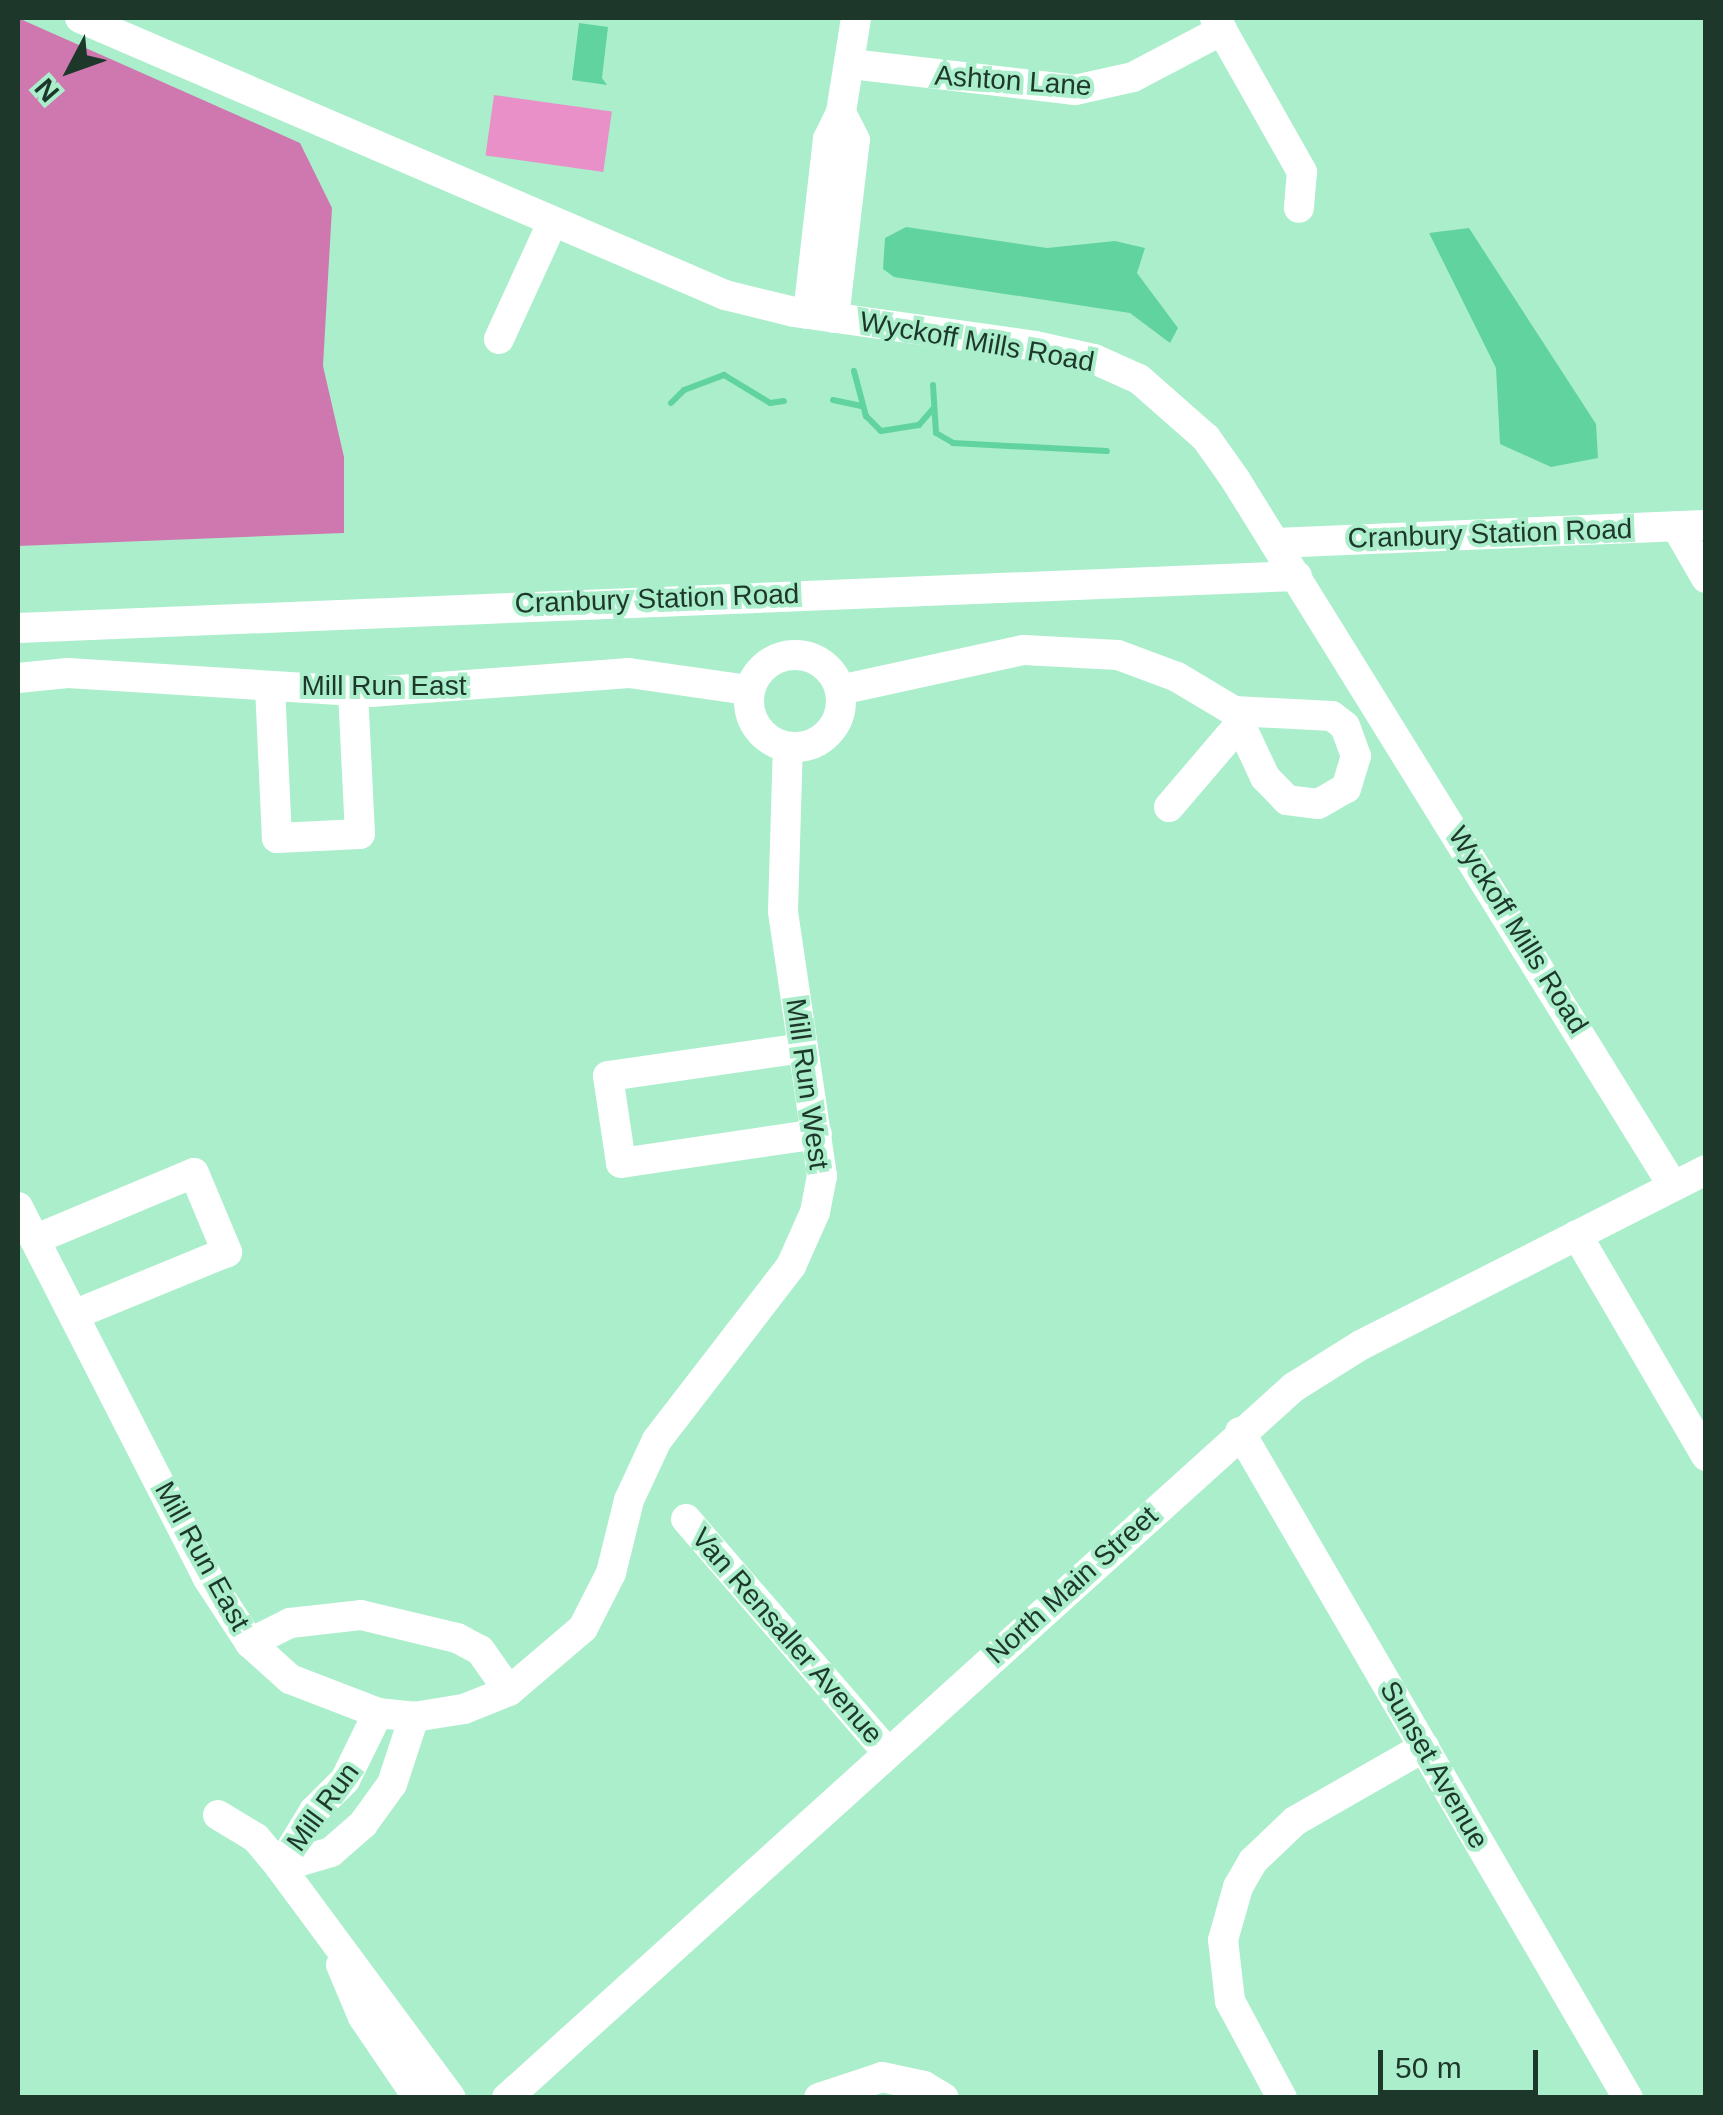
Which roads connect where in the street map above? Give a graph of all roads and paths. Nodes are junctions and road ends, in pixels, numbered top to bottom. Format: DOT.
graph roads {
  1 [pos="80,18"];
  2 [pos="856,18"];
  3 [pos="1219,24"];
  4 [pos="851,64"];
  5 [pos="1299,208"];
  6 [pos="552,223"];
  7 [pos="821,316"];
  8 [pos="498,339"];
  9 [pos="1691,525"];
  10 [pos="1276,543"];
  11 [pos="1296,576"];
  12 [pos="1706,578"];
  13 [pos="18,628"];
  14 [pos="18,678"];
  15 [pos="270,686"];
  16 [pos="749,690"];
  17 [pos="840,690"];
  18 [pos="353,691"];
  19 [pos="1378,706"];
  20 [pos="1237,718"];
  21 [pos="1345,726"];
  22 [pos="788,747"];
  23 [pos="1169,807"];
  24 [pos="803,1048"];
  25 [pos="817,1134"];
  26 [pos="1706,1170"];
  27 [pos="1672,1186"];
  28 [pos="18,1207"];
  29 [pos="1577,1236"];
  30 [pos="36,1238"];
  31 [pos="76,1314"];
  32 [pos="1240,1432"];
  33 [pos="1706,1456"];
  34 [pos="686,1520"];
  35 [pos="600,1599"];
  36 [pos="250,1643"];
  37 [pos="509,1691"];
  38 [pos="378,1713"];
  39 [pos="414,1717"];
  40 [pos="1424,1747"];
  41 [pos="888,1753"];
  42 [pos="218,1815"];
  43 [pos="280,1866"];
  44 [pos="329,1939"];
  45 [pos="418,2098"];
  46 [pos="451,2098"];
  47 [pos="507,2098"];
  48 [pos="819,2098"];
  49 [pos="944,2098"];
  50 [pos="1282,2098"];
  51 [pos="1628,2098"];
  1 -- 6 [label="street, Wyckoff Mills Road"];
  2 -- 4 [label="street"];
  3 -- 4 [label="street, Ashton Lane"];
  3 -- 5 [label="street"];
  4 -- 7 [label="street"];
  6 -- 7 [label="street, Wyckoff Mills Road"];
  6 -- 8 [label="street"];
  7 -- 10 [label="street, Wyckoff Mills Road"];
  9 -- 10 [label="street, Cranbury Station Road"];
  9 -- 12 [label="street"];
  10 -- 11 [label="street, Wyckoff Mills Road"];
  11 -- 13 [label="street, Cranbury Station Road"];
  11 -- 19 [label="street, Wyckoff Mills Road"];
  14 -- 15 [label="street, Mill Run East"];
  15 -- 18 [label="street, Mill Run East"];
  15 -- 18 [label="street"];
  16 -- 17 [label="street"];
  16 -- 18 [label="street, Mill Run East"];
  16 -- 22 [label="street"];
  17 -- 20 [label="street"];
  17 -- 22 [label="street"];
  19 -- 21 [label="street"];
  19 -- 27 [label="street, Wyckoff Mills Road"];
  20 -- 21 [label="street"];
  20 -- 21 [label="street"];
  20 -- 23 [label="street"];
  22 -- 24 [label="street, Mill Run West"];
  24 -- 25 [label="street, Mill Run West"];
  24 -- 25 [label="street"];
  25 -- 35 [label="street, Mill Run West"];
  26 -- 27 [label="street, North Main Street"];
  27 -- 29 [label="street, North Main Street"];
  28 -- 30 [label="street, Mill Run East"];
  29 -- 32 [label="street, North Main Street"];
  29 -- 33 [label="street"];
  30 -- 31 [label="street, Mill Run East"];
  30 -- 31 [label="street"];
  31 -- 36 [label="street, Mill Run East"];
  32 -- 40 [label="street, Sunset Avenue"];
  32 -- 41 [label="street, North Main Street"];
  34 -- 41 [label="street, Van Rensaller Avenue"];
  35 -- 37 [label="street, Mill Run East"];
  36 -- 37 [label="street"];
  36 -- 38 [label="street, Mill Run East"];
  37 -- 39 [label="street, Mill Run East"];
  38 -- 39 [label="street, Mill Run East"];
  38 -- 43 [label="street, Mill Run"];
  39 -- 43 [label="street, Mill Run"];
  40 -- 50 [label="street"];
  40 -- 51 [label="street, Sunset Avenue"];
  41 -- 47 [label="street, North Main Street"];
  42 -- 43 [label="street"];
  43 -- 44 [label="street"];
  44 -- 45 [label="street"];
  44 -- 46 [label="street"];
  48 -- 49 [label="street"];
}
